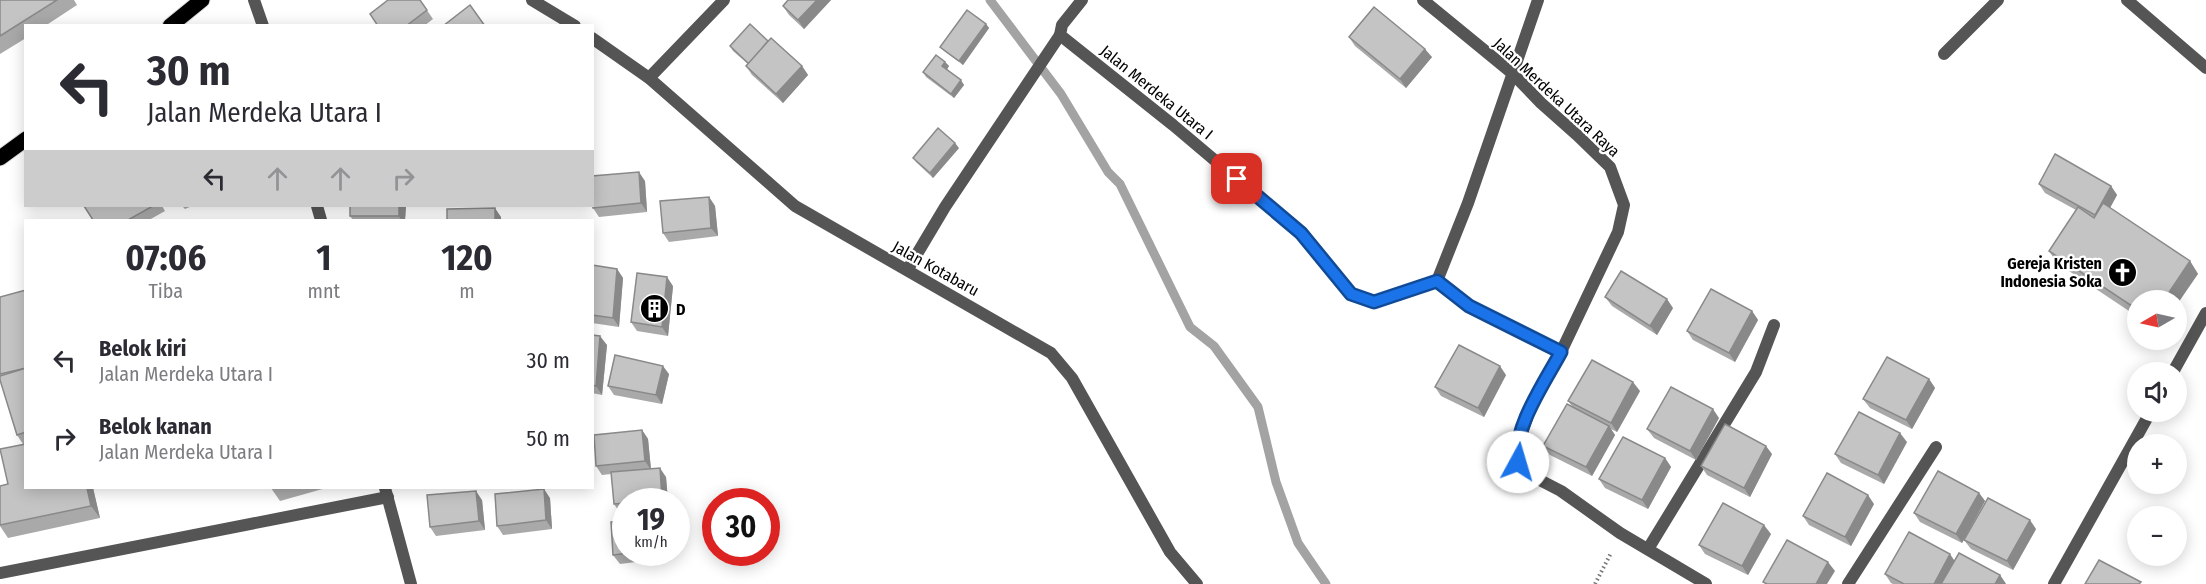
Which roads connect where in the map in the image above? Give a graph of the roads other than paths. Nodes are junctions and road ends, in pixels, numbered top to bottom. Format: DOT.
graph roads {
  1 [pos="202,0"];
  2 [pos="254,0"];
  3 [pos="532,0"];
  4 [pos="724,0"];
  5 [pos="1082,0"];
  6 [pos="1423,0"];
  7 [pos="1538,0"];
  8 [pos="1998,0"];
  9 [pos="2127,0"];
  10 [pos="172,24"];
  11 [pos="262,24"];
  12 [pos="572,24"];
  13 [pos="1060,35"];
  14 [pos="594,39"];
  15 [pos="1944,54"];
  16 [pos="2206,68"];
  17 [pos="1512,73"];
  18 [pos="649,78"];
  19 [pos="24,140"];
  20 [pos="0,158"];
  21 [pos="908,269"];
  22 [pos="1437,281"];
  23 [pos="2206,313"];
  24 [pos="1774,326"];
  25 [pos="1561,352"];
  26 [pos="2179,362"];
  27 [pos="2145,422"];
  28 [pos="1936,447"];
  29 [pos="386,492"];
  30 [pos="1648,549"];
  31 [pos="0,573"];
  32 [pos="411,584"];
  33 [pos="1197,584"];
  34 [pos="1706,584"];
  35 [pos="1848,584"];
  36 [pos="2054,584"];
  1 -- 10 [label="main road"];
  2 -- 11 [label="street"];
  3 -- 12 [label="street"];
  4 -- 18 [label="street"];
  5 -- 13 [label="street"];
  6 -- 17 [label="street, Jalan Merdeka Utara Raya"];
  7 -- 17 [label="street"];
  8 -- 15 [label="street"];
  9 -- 16 [label="street"];
  13 -- 21 [label="street"];
  13 -- 22 [label="street, Jalan Merdeka Utara I"];
  14 -- 18 [label="street, Jalan Kotabaru"];
  17 -- 22 [label="street"];
  17 -- 25 [label="street, Jalan Merdeka Utara Raya"];
  18 -- 21 [label="street, Jalan Kotabaru"];
  19 -- 20 [label="main road"];
  21 -- 33 [label="street, Jalan Kotabaru"];
  22 -- 25 [label="street"];
  23 -- 26 [label="street"];
  24 -- 30 [label="street"];
  25 -- 30 [label="street, Jalan Merdeka Utara Raya"];
  27 -- 36 [label="street"];
  28 -- 35 [label="street"];
  29 -- 31 [label="street"];
  29 -- 32 [label="street"];
  30 -- 34 [label="street, Jalan Merdeka Utara Raya"];
}
